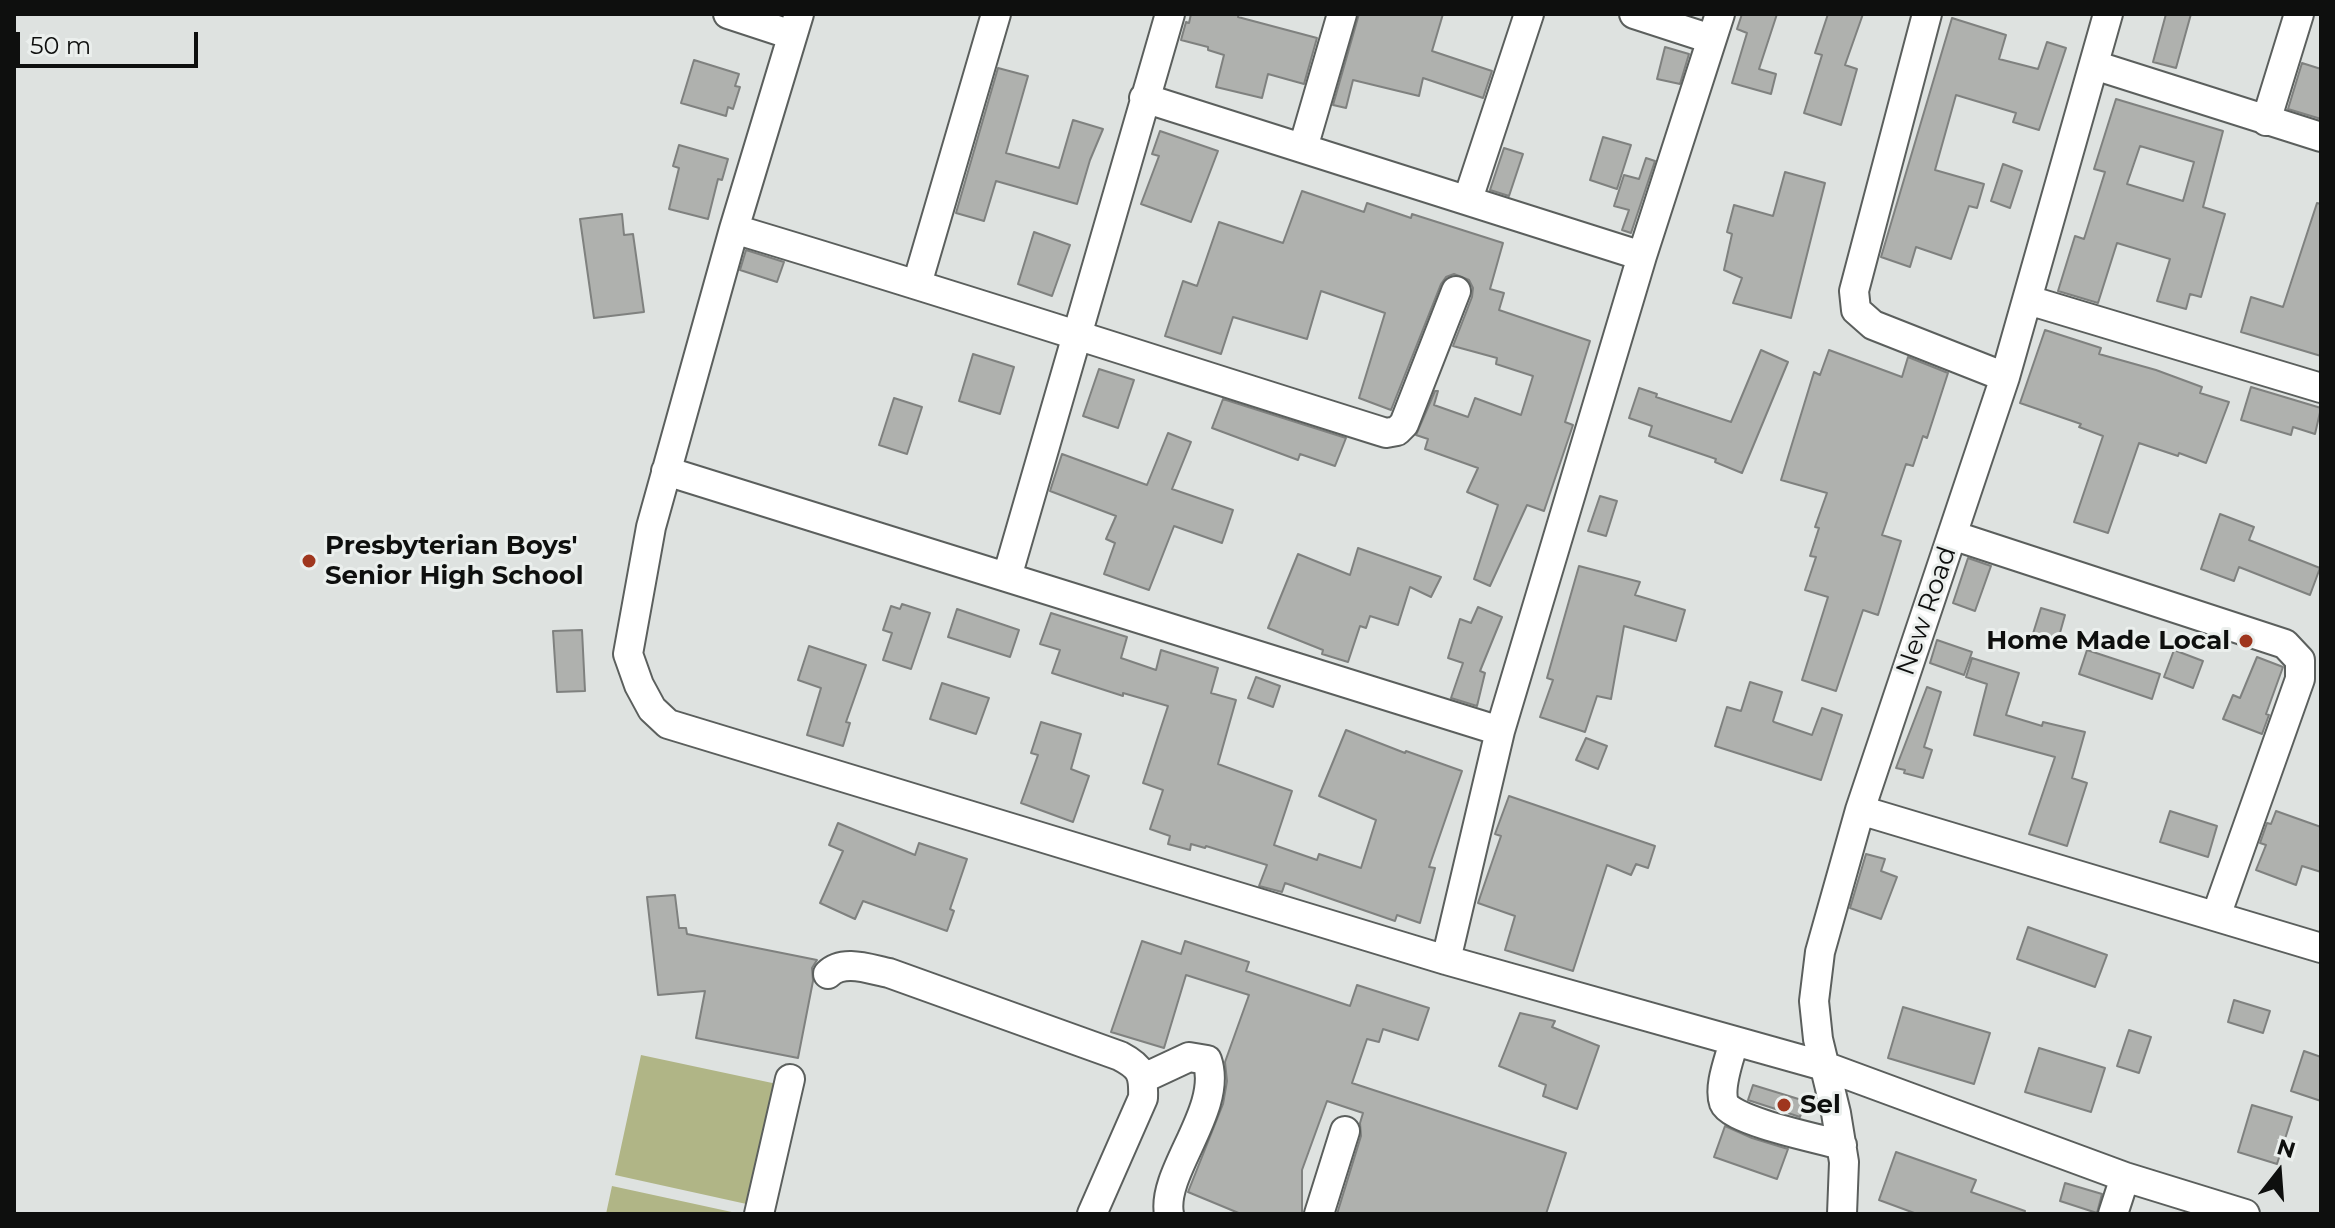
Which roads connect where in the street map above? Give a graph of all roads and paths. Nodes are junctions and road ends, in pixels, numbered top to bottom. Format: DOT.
graph roads {
  1 [pos="728,14"];
  2 [pos="996,14"];
  3 [pos="1170,14"];
  4 [pos="1342,14"];
  5 [pos="1529,14"];
  6 [pos="1634,14"];
  7 [pos="1927,14"];
  8 [pos="2108,14"];
  9 [pos="2299,14"];
  10 [pos="796,24"];
  11 [pos="1716,27"];
  12 [pos="2094,65"];
  13 [pos="1144,98"];
  14 [pos="2266,121"];
  15 [pos="2321,137"];
  16 [pos="1303,148"];
  17 [pos="1468,199"];
  18 [pos="734,229"];
  19 [pos="1642,256"];
  20 [pos="917,284"];
  21 [pos="1456,291"];
  22 [pos="2028,300"];
  23 [pos="1078,337"];
  24 [pos="2005,377"];
  25 [pos="2321,388"];
  26 [pos="666,471"];
  27 [pos="1952,535"];
  28 [pos="1007,577"];
  29 [pos="1500,731"];
  30 [pos="1860,810"];
  31 [pos="2216,916"];
  32 [pos="2321,948"];
  33 [pos="1446,960"];
  34 [pos="828,974"];
  35 [pos="1734,1041"];
  36 [pos="1824,1066"];
  37 [pos="1144,1078"];
  38 [pos="790,1079"];
  39 [pos="1345,1131"];
  40 [pos="1842,1145"];
  41 [pos="2125,1177"];
  42 [pos="759,1214"];
  43 [pos="1092,1214"];
  44 [pos="1169,1214"];
  45 [pos="1319,1214"];
  46 [pos="1842,1214"];
  47 [pos="2113,1214"];
  48 [pos="2245,1214"];
  1 -- 10 [label="street"];
  2 -- 20 [label="street"];
  3 -- 13 [label="street"];
  4 -- 16 [label="street"];
  5 -- 17 [label="street"];
  6 -- 11 [label="street"];
  7 -- 24 [label="street"];
  8 -- 12 [label="street, New Road"];
  9 -- 14 [label="street"];
  10 -- 18 [label="street"];
  11 -- 19 [label="street"];
  12 -- 14 [label="street"];
  12 -- 22 [label="street, New Road"];
  13 -- 16 [label="street"];
  13 -- 23 [label="street"];
  14 -- 15 [label="street"];
  16 -- 17 [label="street"];
  17 -- 19 [label="street"];
  18 -- 20 [label="street"];
  18 -- 26 [label="street"];
  19 -- 29 [label="street"];
  20 -- 23 [label="street"];
  21 -- 23 [label="street"];
  22 -- 24 [label="street, New Road"];
  22 -- 25 [label="street"];
  23 -- 28 [label="street"];
  24 -- 27 [label="street, New Road"];
  26 -- 28 [label="street"];
  26 -- 33 [label="street"];
  27 -- 30 [label="street, New Road"];
  27 -- 31 [label="street"];
  28 -- 29 [label="street"];
  29 -- 33 [label="street"];
  30 -- 31 [label="street"];
  30 -- 36 [label="street, New Road"];
  31 -- 32 [label="street"];
  33 -- 35 [label="street"];
  34 -- 37 [label="street"];
  35 -- 36 [label="street"];
  35 -- 40 [label="street"];
  36 -- 40 [label="street, New Road"];
  36 -- 41 [label="street"];
  37 -- 43 [label="street"];
  37 -- 44 [label="street"];
  38 -- 42 [label="street"];
  39 -- 45 [label="street"];
  40 -- 46 [label="street, New Road"];
  41 -- 47 [label="street"];
  41 -- 48 [label="street"];
}
